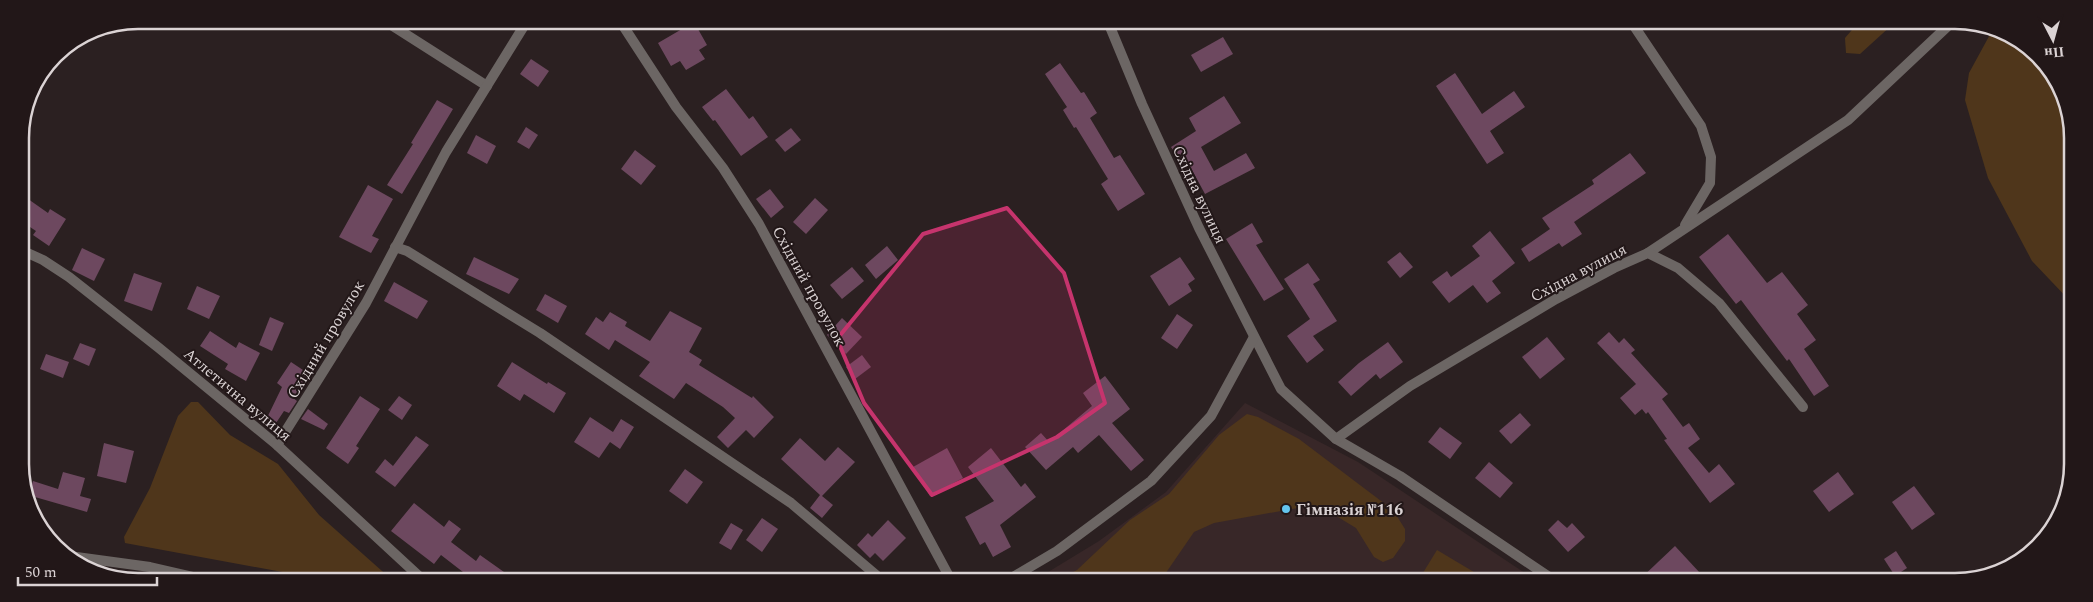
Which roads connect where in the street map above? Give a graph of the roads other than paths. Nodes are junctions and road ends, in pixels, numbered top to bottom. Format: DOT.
graph roads {
  1 [pos="399,29"];
  2 [pos="522,29"];
  3 [pos="625,29"];
  4 [pos="1111,29"];
  5 [pos="1636,29"];
  6 [pos="1945,29"];
  7 [pos="487,86"];
  8 [pos="1683,228"];
  9 [pos="395,247"];
  10 [pos="1648,253"];
  11 [pos="29,254"];
  12 [pos="1254,337"];
  13 [pos="1803,407"];
  14 [pos="1336,439"];
  15 [pos="278,446"];
  16 [pos="81,558"];
  17 [pos="176,573"];
  18 [pos="416,573"];
  19 [pos="874,573"];
  20 [pos="948,573"];
  21 [pos="1020,573"];
  22 [pos="1543,573"];
  1 -- 7 [label="street"];
  2 -- 7 [label="street, Східний провулок"];
  3 -- 20 [label="street, Східний провулок"];
  4 -- 12 [label="street, Східна вулиця"];
  5 -- 8 [label="street"];
  6 -- 8 [label="street"];
  7 -- 9 [label="street, Східний провулок"];
  8 -- 10 [label="street"];
  9 -- 15 [label="street, Східний провулок"];
  9 -- 19 [label="street"];
  10 -- 13 [label="street, Східна вулиця"];
  10 -- 14 [label="street, Східна вулиця"];
  11 -- 15 [label="street, Атлетична вулиця"];
  12 -- 14 [label="street, Східна вулиця"];
  12 -- 21 [label="street"];
  14 -- 22 [label="street, Східна вулиця"];
  15 -- 18 [label="street, Атлетична вулиця"];
  16 -- 17 [label="street"];
}
